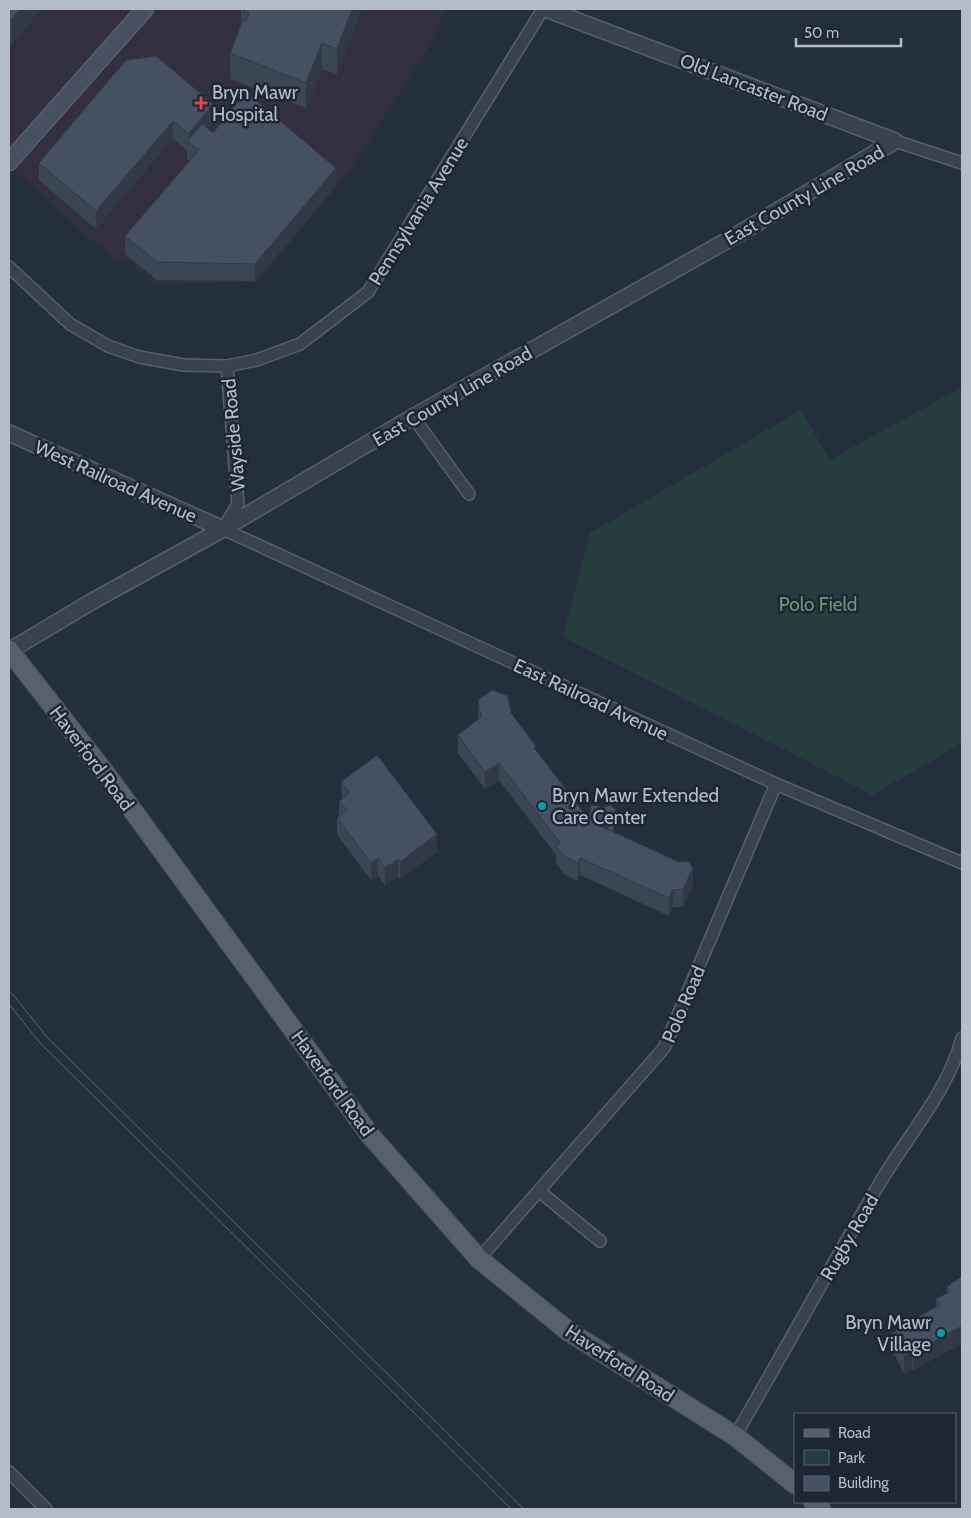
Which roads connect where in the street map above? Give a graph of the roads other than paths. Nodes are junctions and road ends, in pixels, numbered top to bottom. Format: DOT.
graph roads {
  1 [pos="145,9"];
  2 [pos="544,9"];
  3 [pos="895,141"];
  4 [pos="9,162"];
  5 [pos="962,163"];
  6 [pos="9,267"];
  7 [pos="227,366"];
  8 [pos="412,417"];
  9 [pos="9,433"];
  10 [pos="468,494"];
  11 [pos="224,529"];
  12 [pos="9,651"];
  13 [pos="776,784"];
  14 [pos="962,863"];
  15 [pos="962,1038"];
  16 [pos="539,1191"];
  17 [pos="600,1241"];
  18 [pos="479,1259"];
  19 [pos="735,1436"];
  20 [pos="9,1472"];
  21 [pos="794,1483"];
  22 [pos="46,1509"];
  1 -- 4 [label="main road"];
  2 -- 3 [label="street, Old Lancaster Road"];
  2 -- 7 [label="street, Pennsylvania Avenue"];
  3 -- 5 [label="street, Old Lancaster Road"];
  3 -- 8 [label="street, East County Line Road"];
  6 -- 7 [label="street, Pennsylvania Avenue"];
  7 -- 11 [label="street, Wayside Road"];
  8 -- 10 [label="street"];
  8 -- 11 [label="street, East County Line Road"];
  9 -- 11 [label="street, West Railroad Avenue"];
  11 -- 12 [label="street, East County Line Road"];
  11 -- 13 [label="street, East Railroad Avenue"];
  12 -- 18 [label="main road, Haverford Road"];
  13 -- 14 [label="street, East Railroad Avenue"];
  13 -- 16 [label="street, Polo Road"];
  15 -- 19 [label="street, Rugby Road"];
  16 -- 17 [label="street"];
  16 -- 18 [label="street, Polo Road"];
  18 -- 19 [label="main road, Haverford Road"];
  19 -- 21 [label="main road, Haverford Road"];
  20 -- 22 [label="street"];
}
